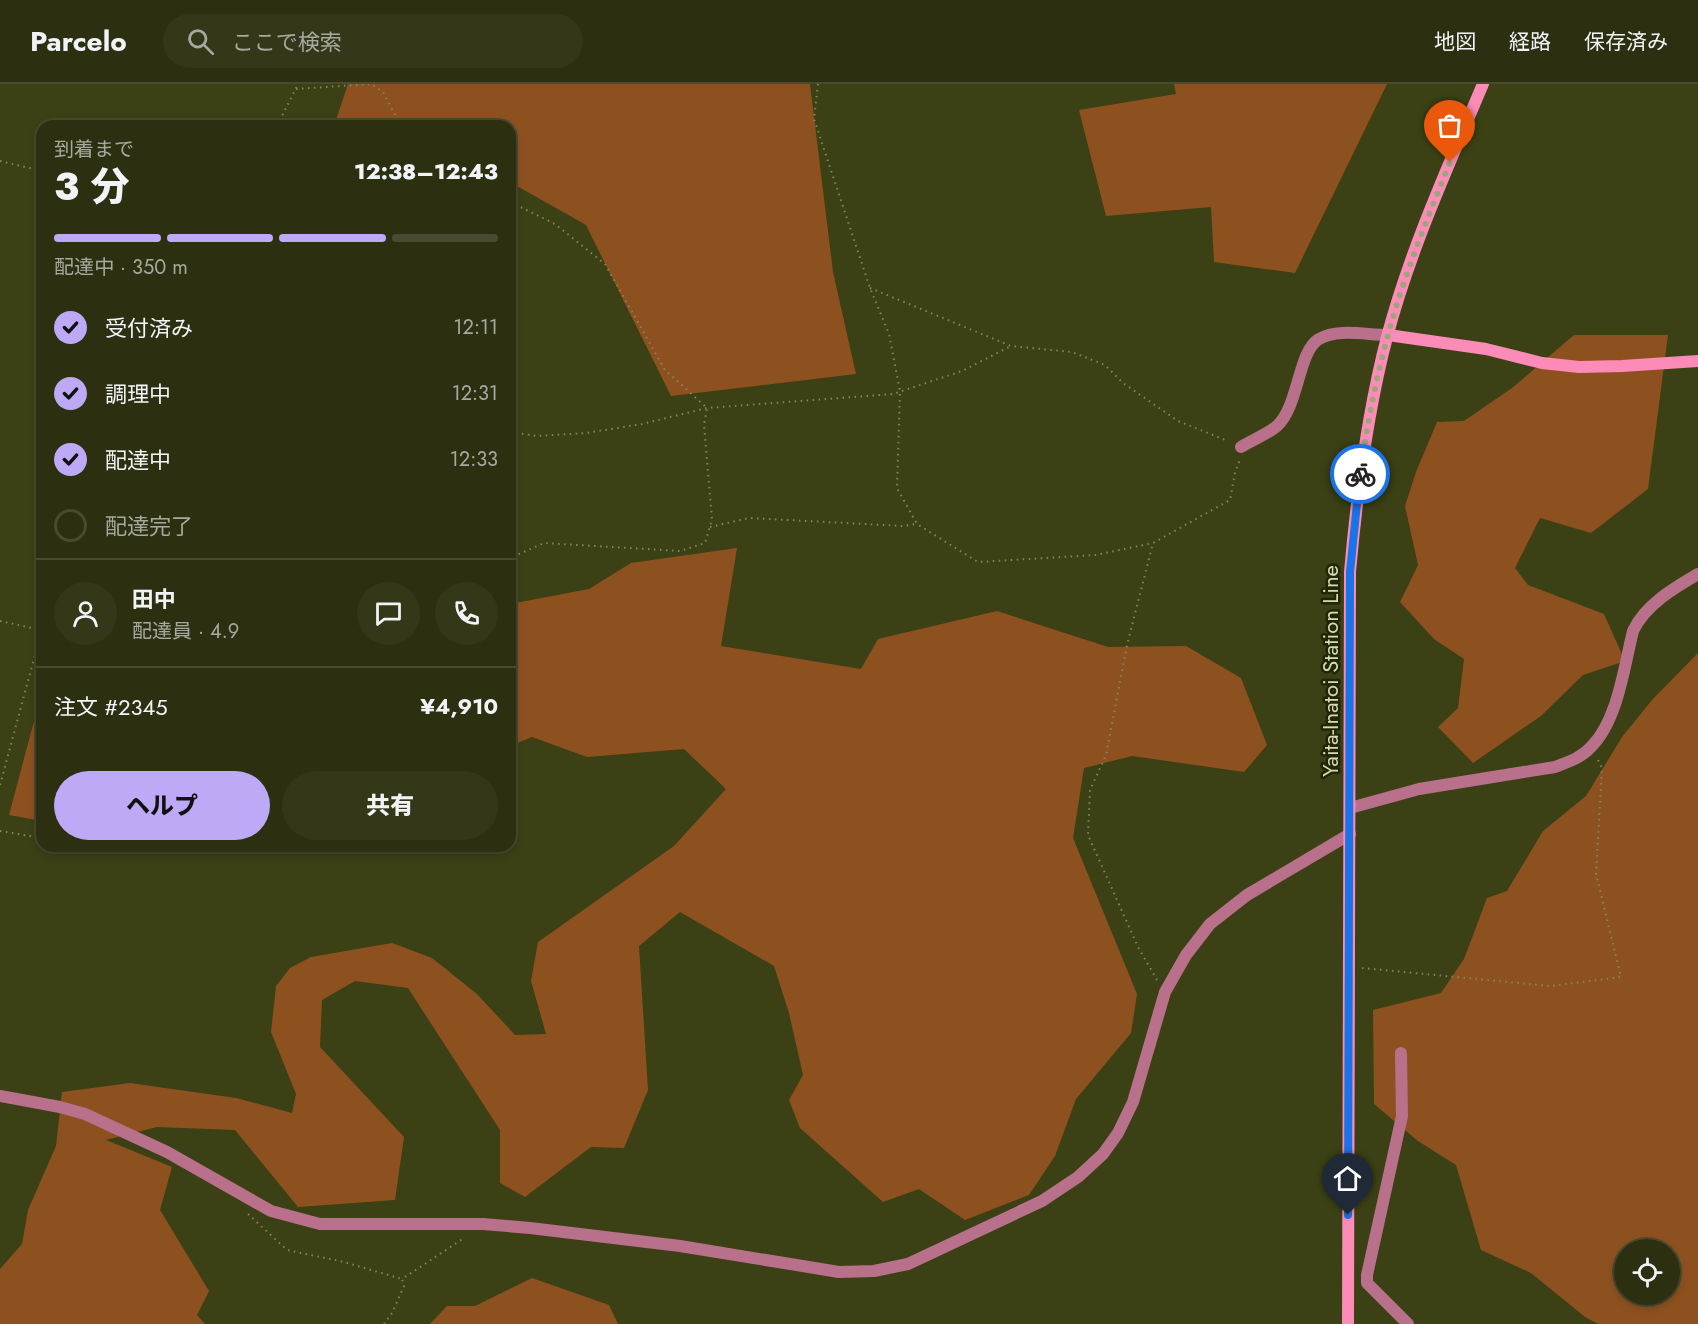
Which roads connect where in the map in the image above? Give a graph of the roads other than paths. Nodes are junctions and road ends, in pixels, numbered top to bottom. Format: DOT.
graph roads {
  1 [pos="1483,84"];
  2 [pos="1388,335"];
  3 [pos="1698,361"];
  4 [pos="1241,447"];
  5 [pos="1698,574"];
  6 [pos="1350,808"];
  7 [pos="1350,834"];
  8 [pos="1401,1053"];
  9 [pos="0,1096"];
  10 [pos="1348,1283"];
  11 [pos="1367,1284"];
  12 [pos="1348,1324"];
  13 [pos="1408,1324"];
  1 -- 2 [label="main road, Yaita-Inatoi Station Line"];
  2 -- 3 [label="main road"];
  2 -- 4 [label="street"];
  2 -- 6 [label="main road, Yaita-Inatoi Station Line"];
  5 -- 6 [label="street"];
  6 -- 7 [label="main road, Yaita-Inatoi Station Line"];
  7 -- 9 [label="street"];
  7 -- 10 [label="main road, Yaita-Inatoi Station Line"];
  8 -- 11 [label="street"];
  10 -- 11 [label="street"];
  10 -- 12 [label="main road, Yaita-Inatoi Station Line"];
  11 -- 13 [label="street"];
}
